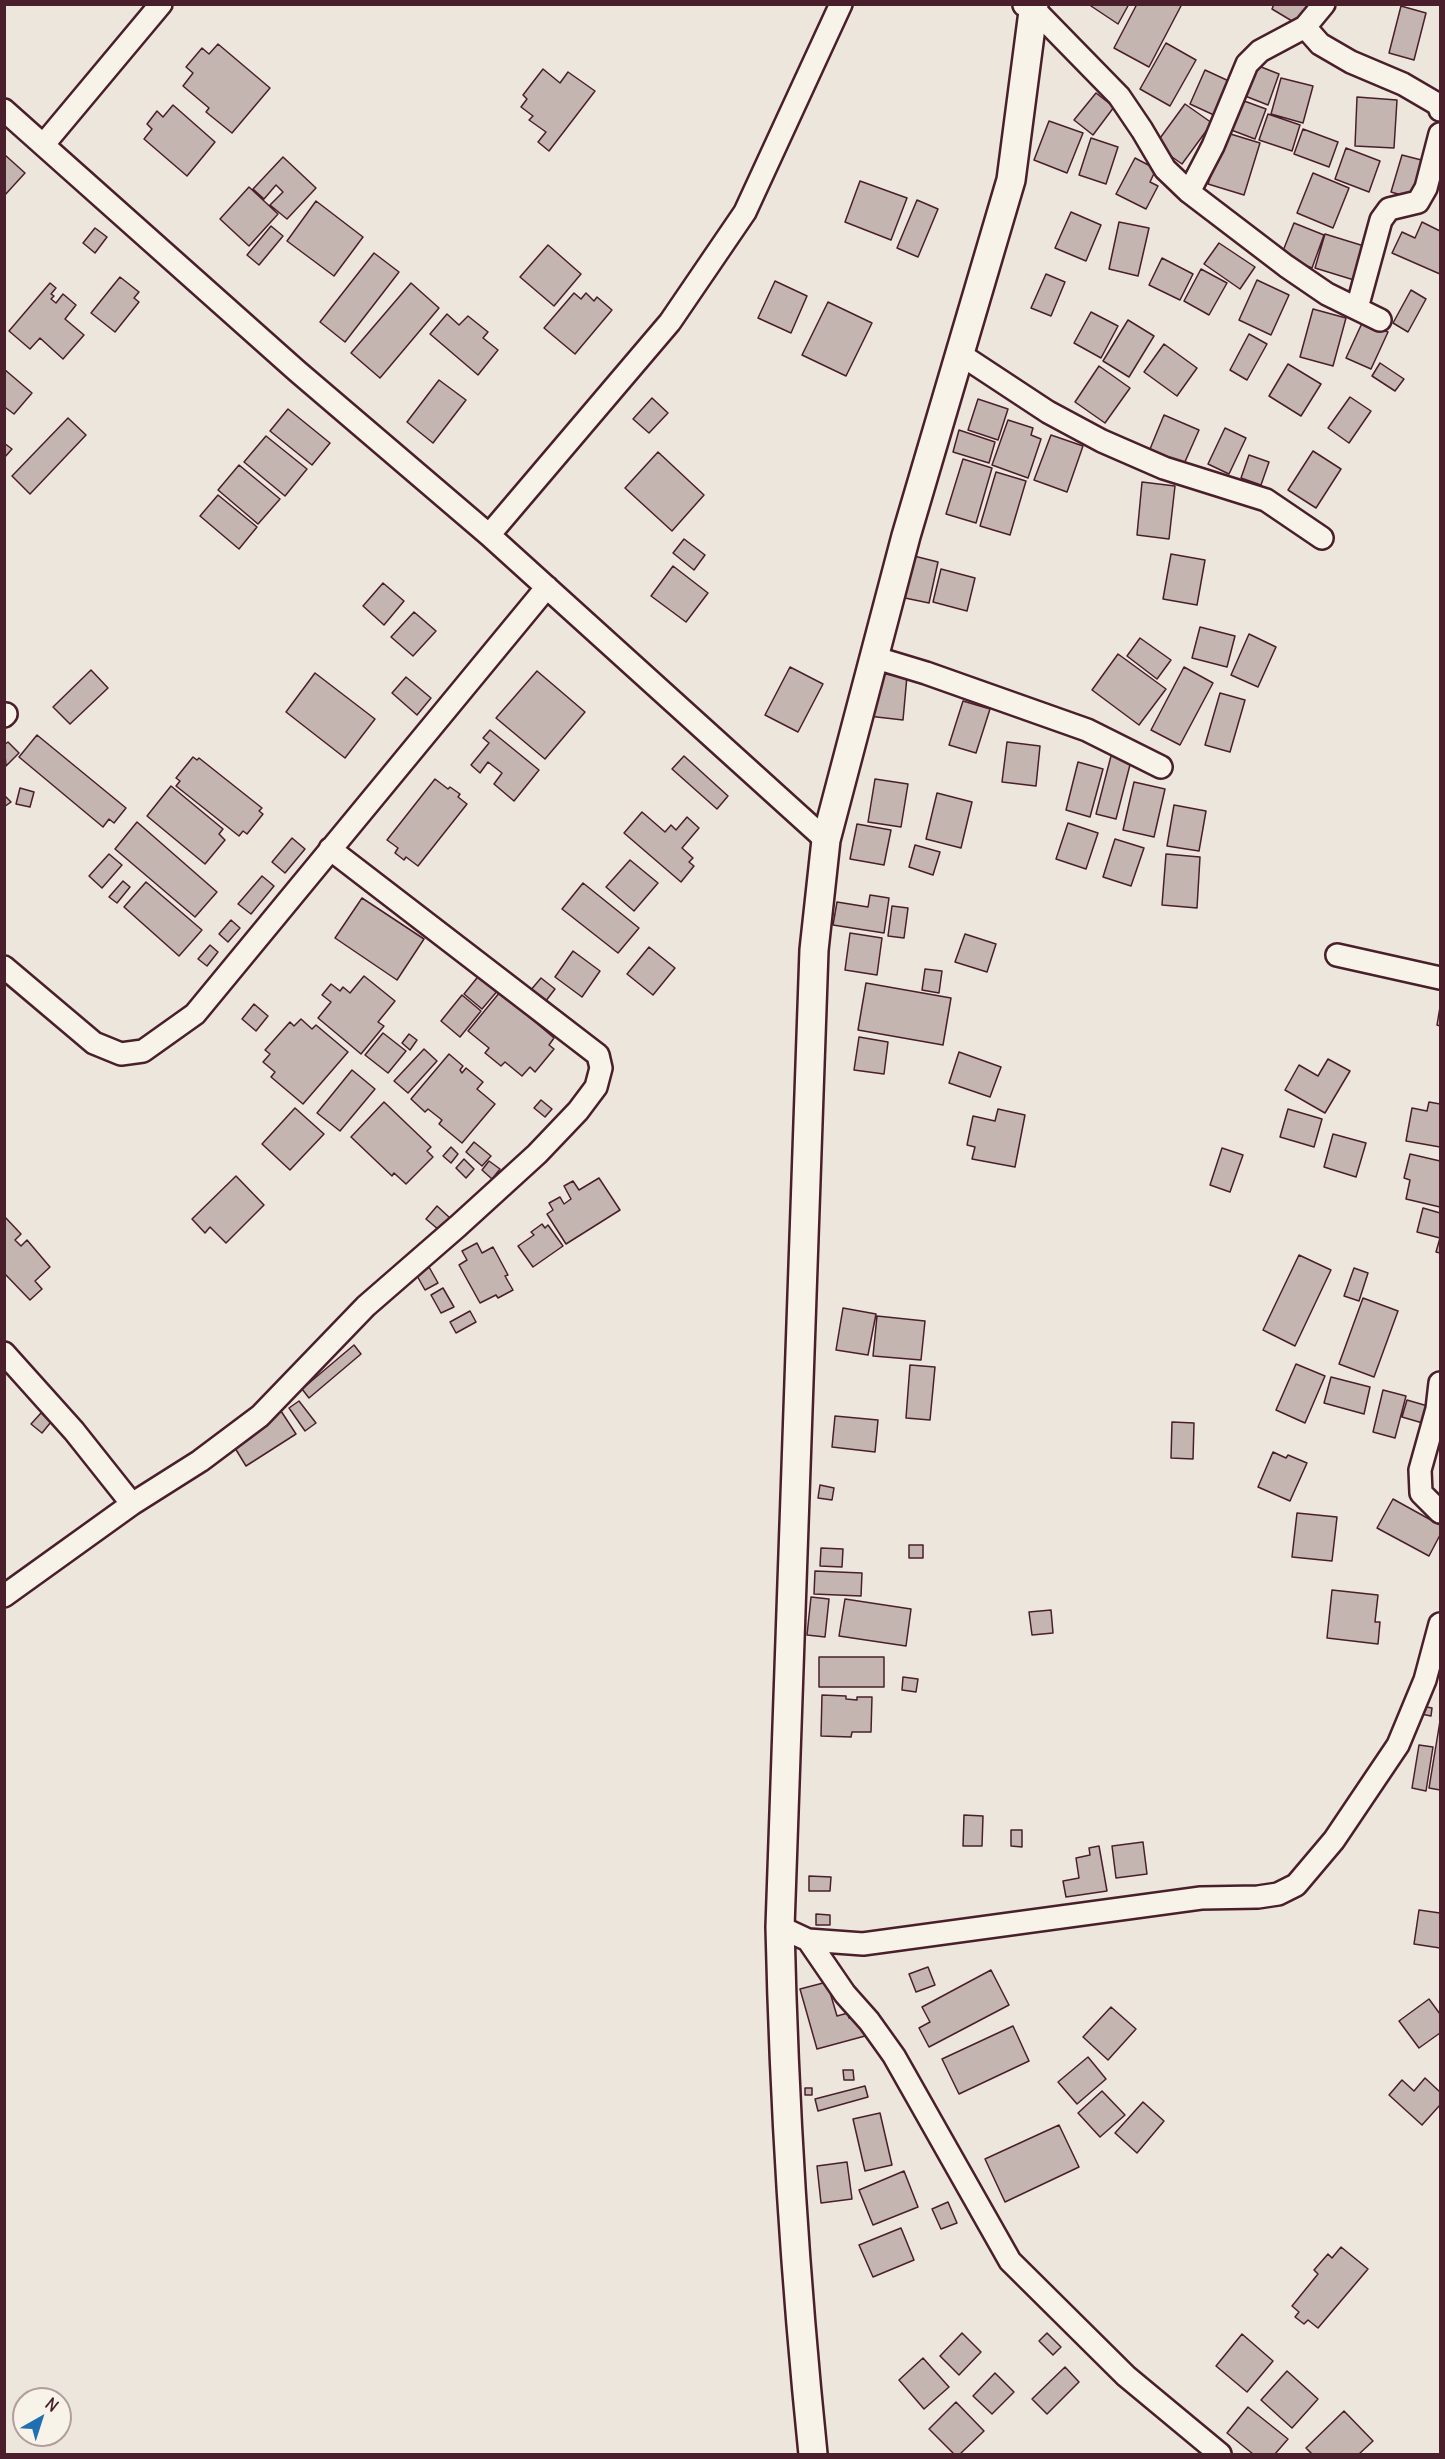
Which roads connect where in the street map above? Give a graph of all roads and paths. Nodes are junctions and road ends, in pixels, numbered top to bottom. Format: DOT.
graph roads {
  1 [pos="161,4"];
  2 [pos="841,4"];
  3 [pos="1324,4"];
  4 [pos="1030,6"];
  5 [pos="1305,27"];
  6 [pos="4,110"];
  7 [pos="1440,110"];
  8 [pos="1440,134"];
  9 [pos="44,144"];
  10 [pos="1189,192"];
  11 [pos="1357,308"];
  12 [pos="1380,320"];
  13 [pos="960,354"];
  14 [pos="489,535"];
  15 [pos="1322,538"];
  16 [pos="547,587"];
  17 [pos="873,657"];
  18 [pos="1161,767"];
  19 [pos="826,840"];
  20 [pos="330,849"];
  21 [pos="1337,955"];
  22 [pos="4,967"];
  23 [pos="1440,978"];
  24 [pos="4,1353"];
  25 [pos="1440,1383"];
  26 [pos="132,1504"];
  27 [pos="1440,1512"];
  28 [pos="4,1596"];
  29 [pos="1440,1624"];
  30 [pos="1433,1680"];
  31 [pos="780,1927"];
  32 [pos="808,1940"];
  33 [pos="813,2454"];
  34 [pos="1220,2454"];
  1 -- 9 [label="street"];
  2 -- 14 [label="street"];
  3 -- 5 [label="street"];
  4 -- 10 [label="street"];
  4 -- 13 [label="street"];
  5 -- 7 [label="street"];
  5 -- 10 [label="street"];
  6 -- 9 [label="street"];
  8 -- 11 [label="street"];
  9 -- 14 [label="street"];
  10 -- 11 [label="street"];
  11 -- 12 [label="street"];
  13 -- 15 [label="street"];
  13 -- 17 [label="street"];
  14 -- 16 [label="street"];
  16 -- 19 [label="street"];
  16 -- 20 [label="street"];
  17 -- 18 [label="street"];
  17 -- 19 [label="street"];
  19 -- 31 [label="street"];
  20 -- 22 [label="street"];
  20 -- 26 [label="street"];
  21 -- 23 [label="street"];
  24 -- 26 [label="street"];
  25 -- 27 [label="street"];
  26 -- 28 [label="street"];
  29 -- 30 [label="street"];
  30 -- 32 [label="street"];
  31 -- 32 [label="street"];
  31 -- 33 [label="street"];
  32 -- 34 [label="street"];
}
